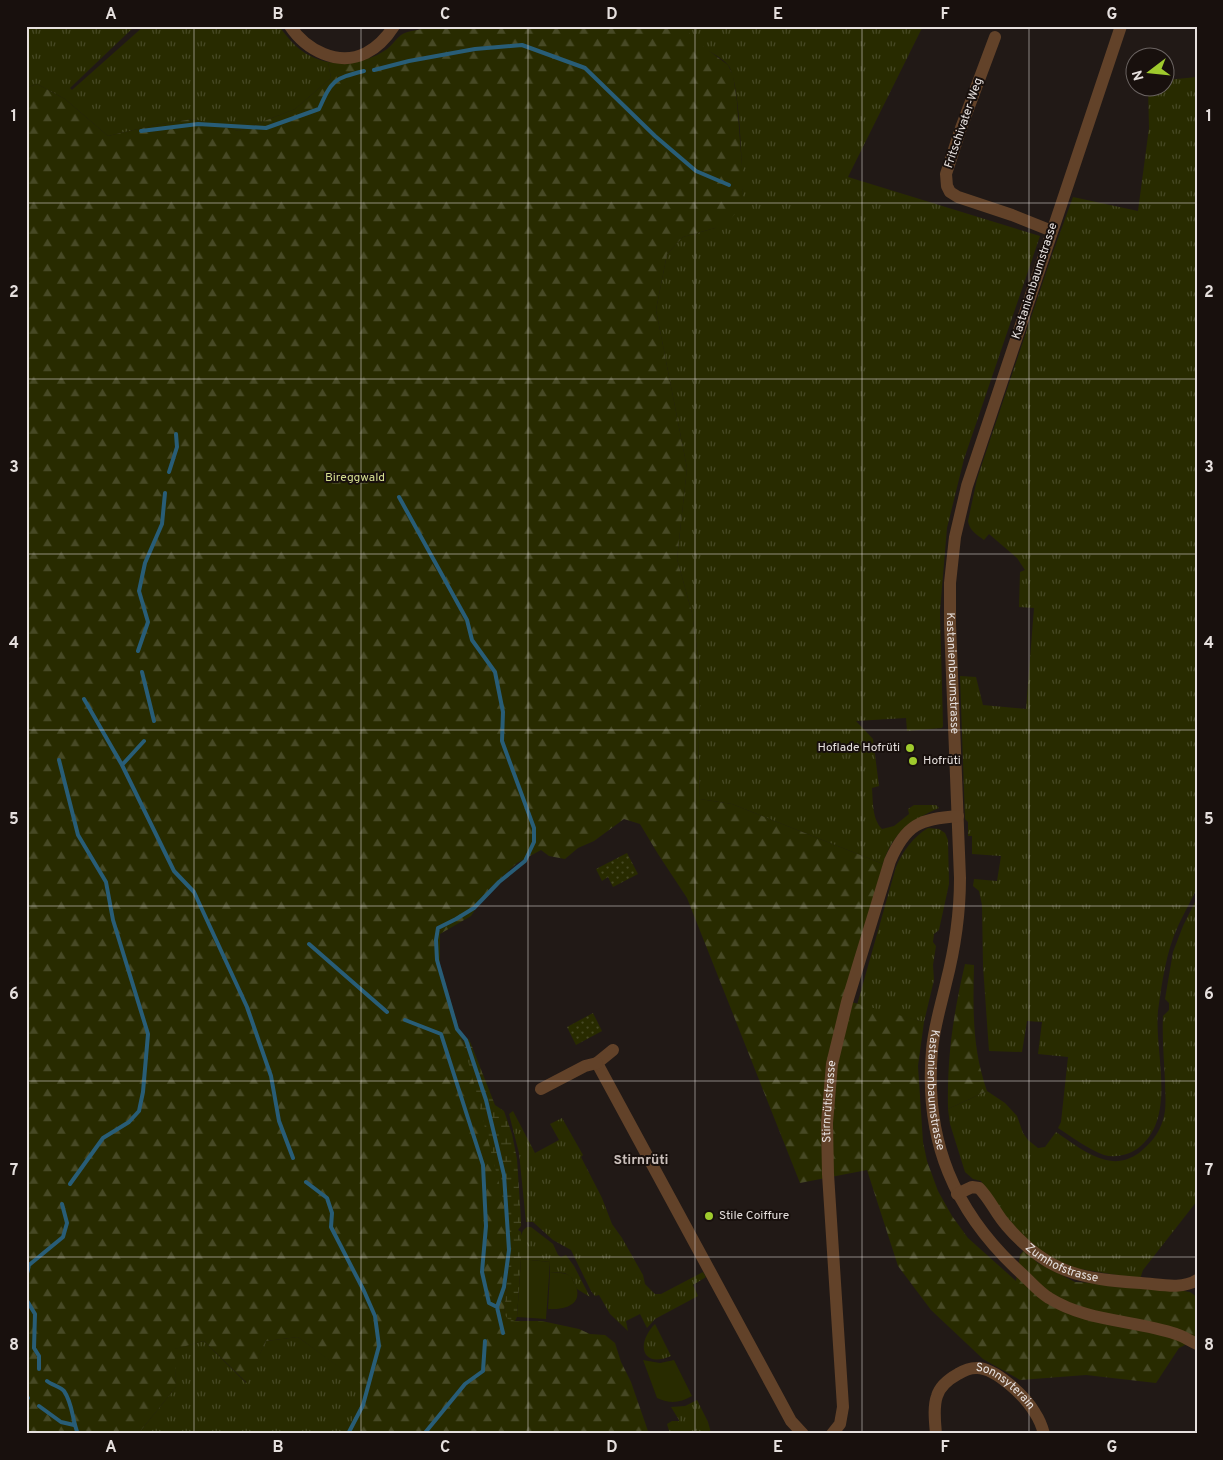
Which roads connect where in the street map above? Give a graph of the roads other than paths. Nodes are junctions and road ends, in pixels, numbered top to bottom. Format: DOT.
graph roads {
  1 [pos="290,26"];
  2 [pos="394,26"];
  3 [pos="1120,26"];
  4 [pos="995,37"];
  5 [pos="1052,232"];
  6 [pos="958,816"];
  7 [pos="613,1050"];
  8 [pos="596,1063"];
  9 [pos="541,1089"];
  10 [pos="956,1194"];
  11 [pos="1197,1280"];
  12 [pos="1197,1344"];
  13 [pos="803,1434"];
  14 [pos="832,1434"];
  15 [pos="936,1434"];
  16 [pos="1044,1434"];
  1 -- 2 [label="street"];
  3 -- 5 [label="street, Kastanienbaumstrasse"];
  4 -- 5 [label="street, Fritschivater-Weg"];
  5 -- 6 [label="street, Kastanienbaumstrasse"];
  6 -- 10 [label="street, Kastanienbaumstrasse"];
  6 -- 14 [label="street, Stirnrütistrasse"];
  7 -- 8 [label="street"];
  8 -- 9 [label="street"];
  8 -- 13 [label="street"];
  10 -- 11 [label="street, Zumhofstrasse"];
  10 -- 12 [label="street, Kastanienbaumstrasse"];
  15 -- 16 [label="street, Sonnsyterain"];
}
